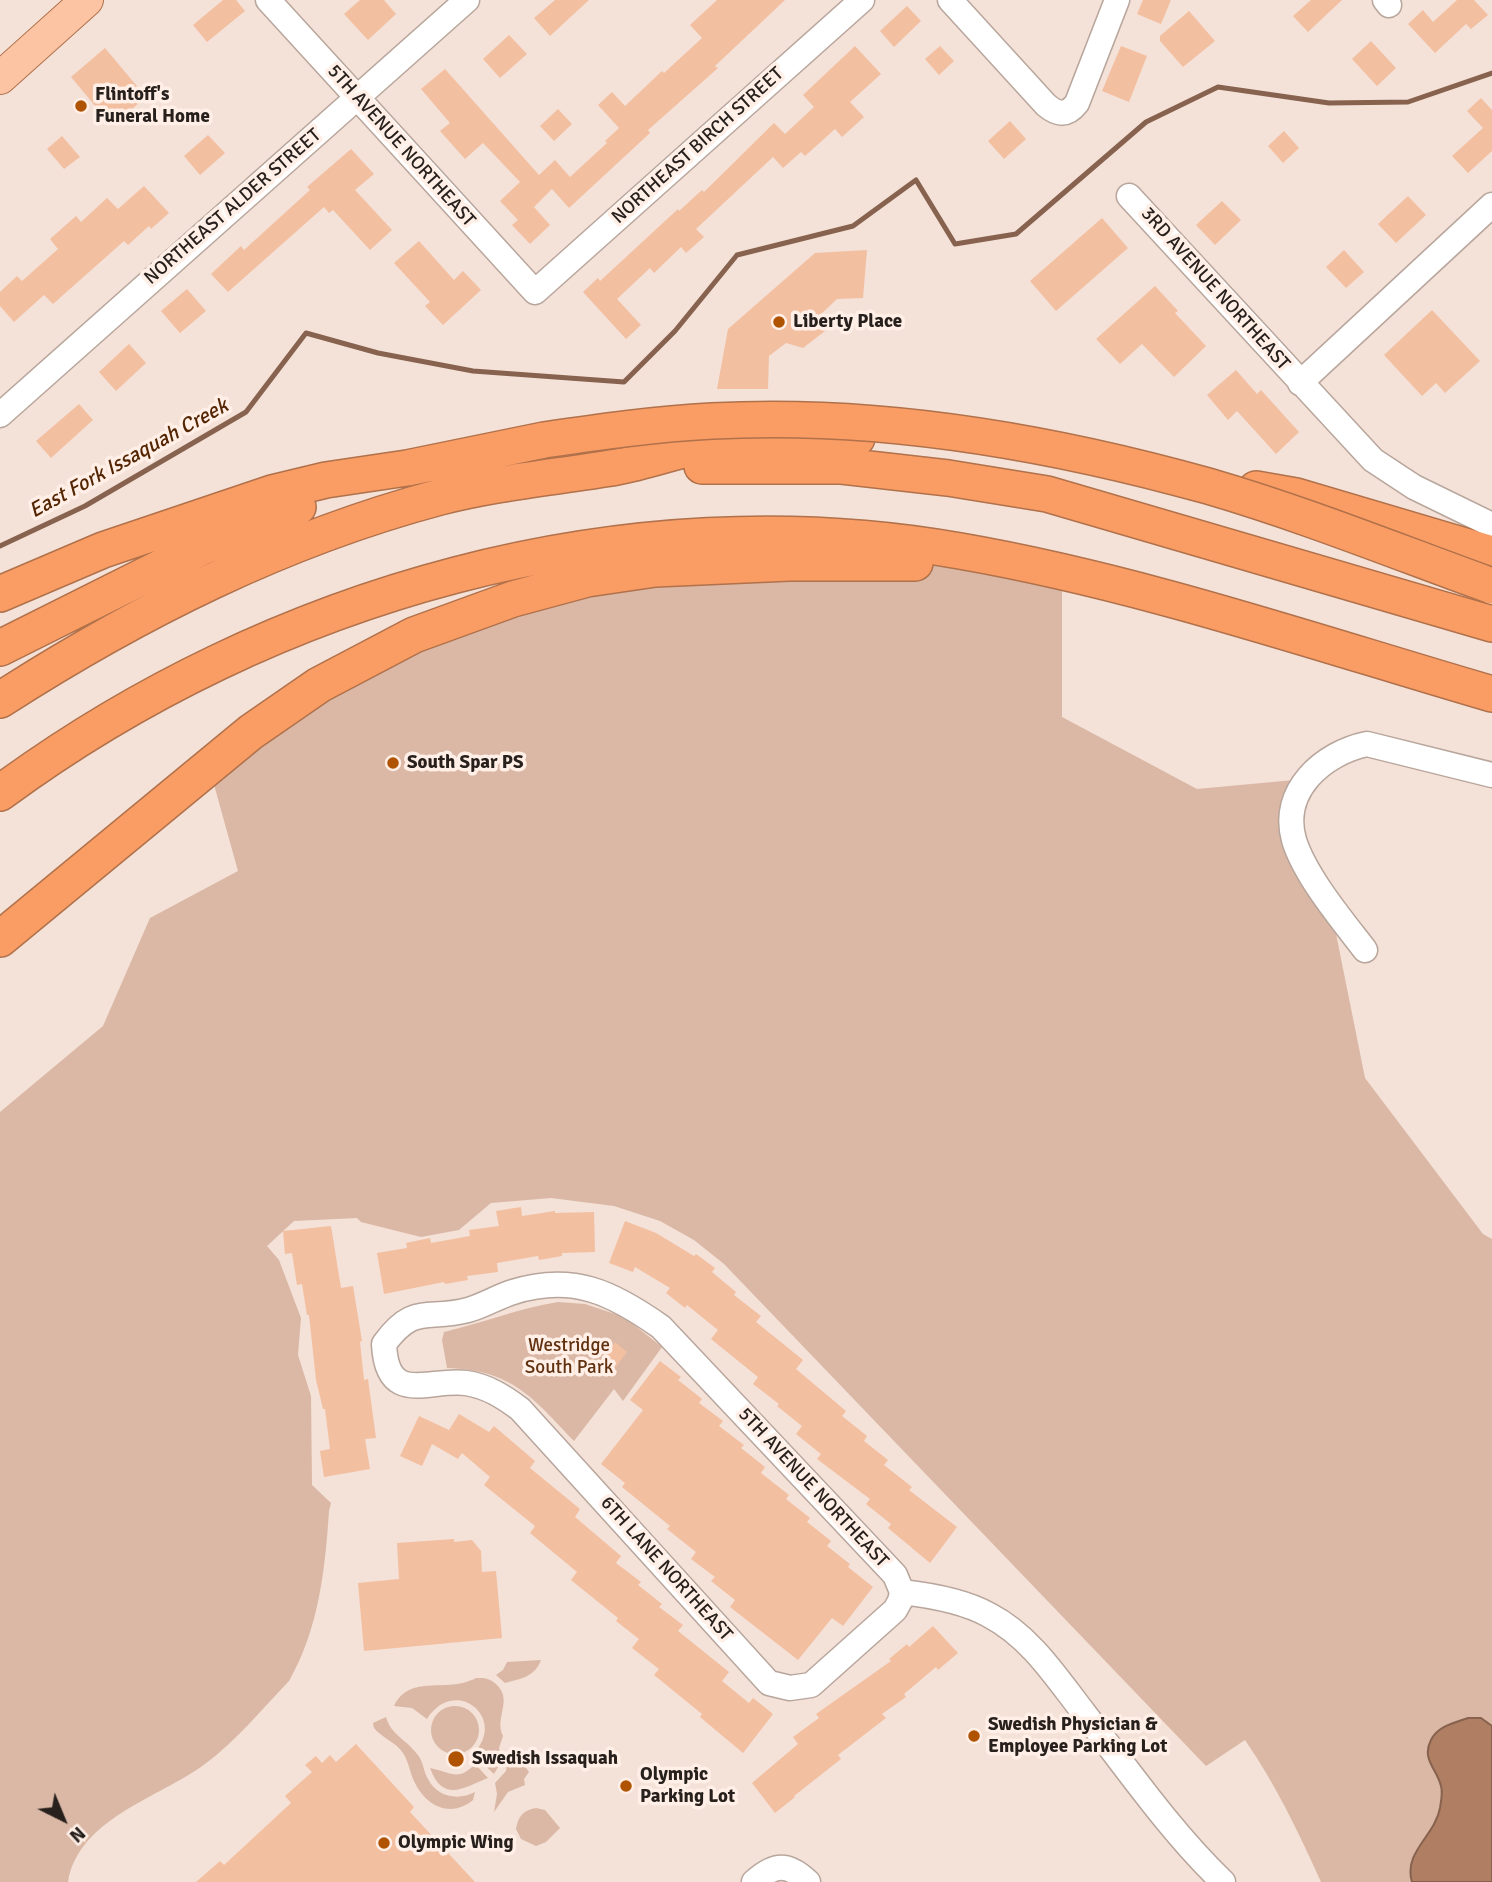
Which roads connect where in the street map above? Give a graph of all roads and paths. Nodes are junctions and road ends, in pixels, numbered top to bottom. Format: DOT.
graph roads {
  1 [pos="87,0"];
  2 [pos="268,0"];
  3 [pos="467,0"];
  4 [pos="862,0"];
  5 [pos="950,0"];
  6 [pos="1118,0"];
  7 [pos="0,78"];
  8 [pos="357,98"];
  9 [pos="1129,195"];
  10 [pos="1492,205"];
  11 [pos="535,292"];
  12 [pos="1300,383"];
  13 [pos="0,415"];
  14 [pos="618,466"];
  15 [pos="407,468"];
  16 [pos="1437,499"];
  17 [pos="1492,509"];
  18 [pos="1492,525"];
  19 [pos="1492,554"];
  20 [pos="709,568"];
  21 [pos="1062,570"];
  22 [pos="1492,586"];
  23 [pos="0,594"];
  24 [pos="1492,624"];
  25 [pos="4,646"];
  26 [pos="1492,694"];
  27 [pos="0,700"];
  28 [pos="1492,775"];
  29 [pos="0,793"];
  30 [pos="0,939"];
  31 [pos="1365,950"];
  32 [pos="0,957"];
  33 [pos="416,1387"];
  34 [pos="902,1592"];
  35 [pos="754,1882"];
  36 [pos="808,1882"];
  37 [pos="1223,1882"];
  1 -- 7 [label="main road"];
  2 -- 8 [label="street, 5TH AVENUE NORTHEAST"];
  3 -- 8 [label="street, NORTHEAST ALDER STREET"];
  4 -- 11 [label="street, NORTHEAST BIRCH STREET"];
  5 -- 6 [label="street"];
  8 -- 11 [label="street, 5TH AVENUE NORTHEAST"];
  8 -- 13 [label="street, NORTHEAST ALDER STREET"];
  9 -- 12 [label="street, 3RD AVENUE NORTHEAST"];
  10 -- 12 [label="street"];
  12 -- 16 [label="street, 3RD AVENUE NORTHEAST"];
  14 -- 19 [label="highway"];
  14 -- 24 [label="highway"];
  14 -- 27 [label="highway"];
  15 -- 22 [label="highway, bridge"];
  15 -- 23 [label="highway"];
  15 -- 25 [label="highway"];
  16 -- 17 [label="street"];
  16 -- 18 [label="street"];
  20 -- 21 [label="highway"];
  20 -- 30 [label="highway"];
  20 -- 32 [label="highway"];
  21 -- 26 [label="highway"];
  21 -- 29 [label="highway"];
  28 -- 31 [label="street"];
  33 -- 34 [label="street, 6TH LANE NORTHEAST"];
  33 -- 34 [label="street, 5TH AVENUE NORTHEAST"];
  34 -- 37 [label="street"];
  35 -- 36 [label="street"];
}
